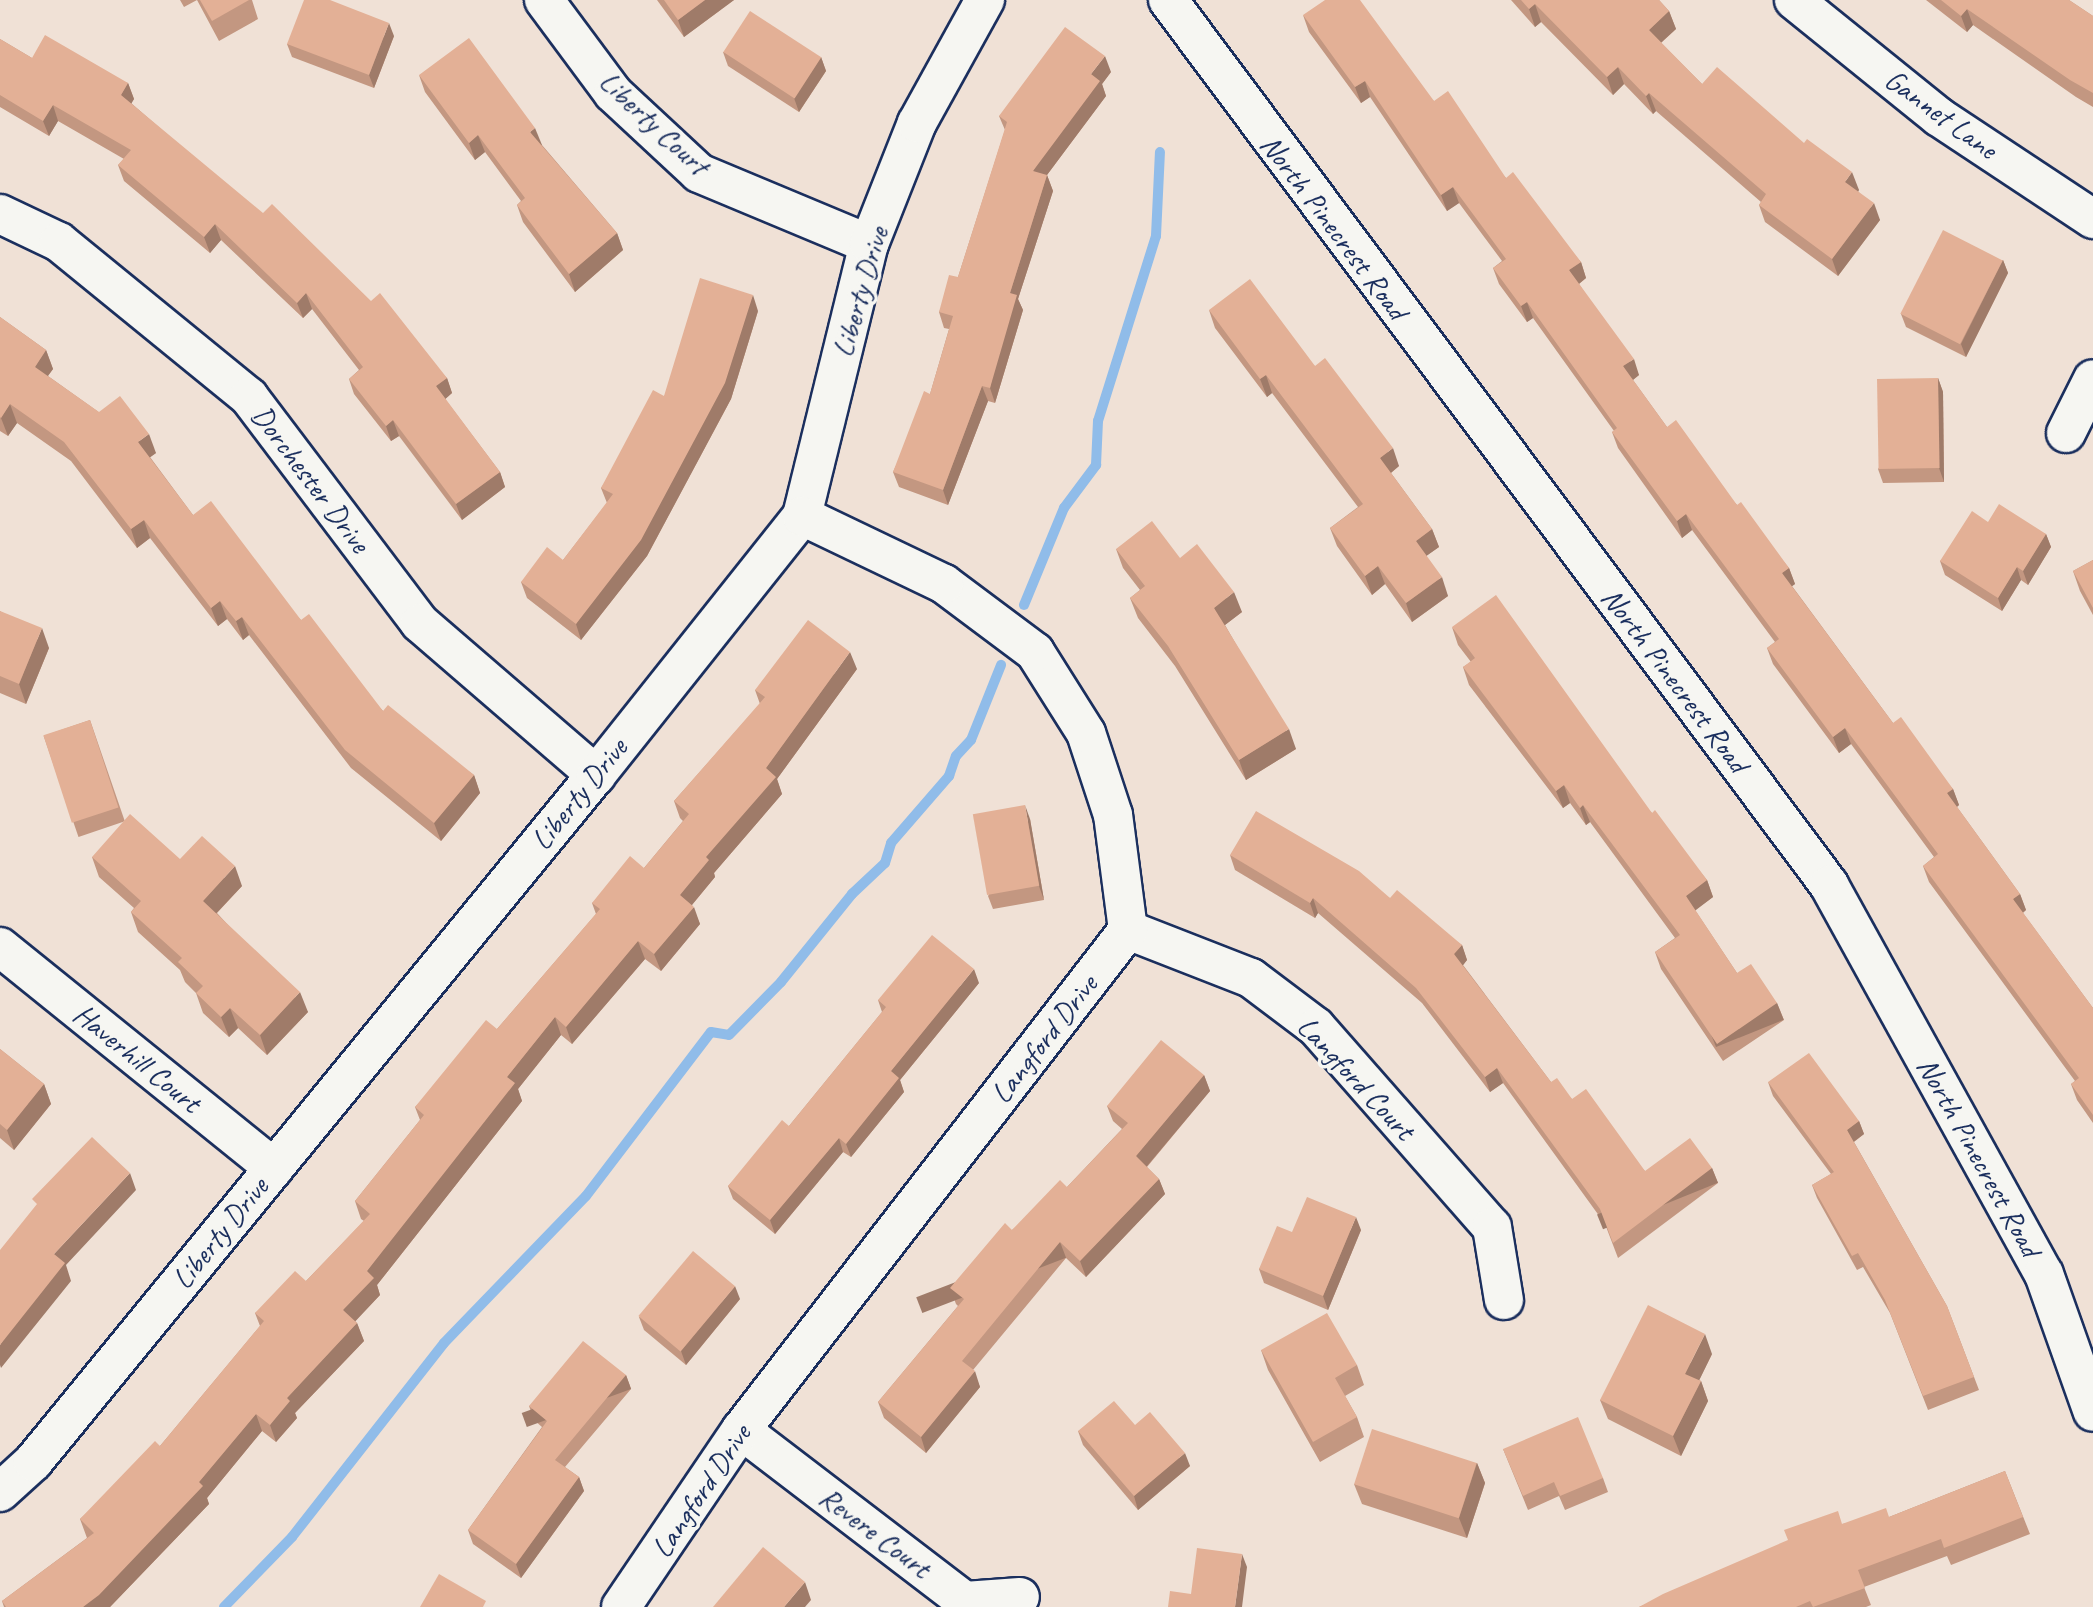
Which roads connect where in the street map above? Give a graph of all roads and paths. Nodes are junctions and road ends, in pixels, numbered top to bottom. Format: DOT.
graph roads {
  1 [pos="544,0"];
  2 [pos="985,0"];
  3 [pos="1168,0"];
  4 [pos="1794,0"];
  5 [pos="0,214"];
  6 [pos="2093,219"];
  7 [pos="869,244"];
  8 [pos="2093,379"];
  9 [pos="2066,432"];
  10 [pos="802,516"];
  11 [pos="596,775"];
  12 [pos="1128,930"];
  13 [pos="0,947"];
  14 [pos="274,1168"];
  15 [pos="1504,1300"];
  16 [pos="2093,1412"];
  17 [pos="741,1430"];
  18 [pos="0,1492"];
  19 [pos="1020,1597"];
  20 [pos="621,1607"];
  1 -- 7 [label="street, Liberty Court"];
  2 -- 7 [label="street, Liberty Drive"];
  3 -- 16 [label="street, North Pinecrest Road"];
  4 -- 6 [label="street, Gannet Lane"];
  5 -- 11 [label="street, Dorchester Drive"];
  7 -- 10 [label="street, Liberty Drive"];
  8 -- 9 [label="street"];
  10 -- 11 [label="street, Liberty Drive"];
  10 -- 12 [label="street"];
  11 -- 14 [label="street, Liberty Drive"];
  12 -- 15 [label="street, Langford Court"];
  12 -- 17 [label="street, Langford Drive"];
  13 -- 14 [label="street, Haverhill Court"];
  14 -- 18 [label="street, Liberty Drive"];
  17 -- 19 [label="street, Revere Court"];
  17 -- 20 [label="street, Langford Drive"];
}
